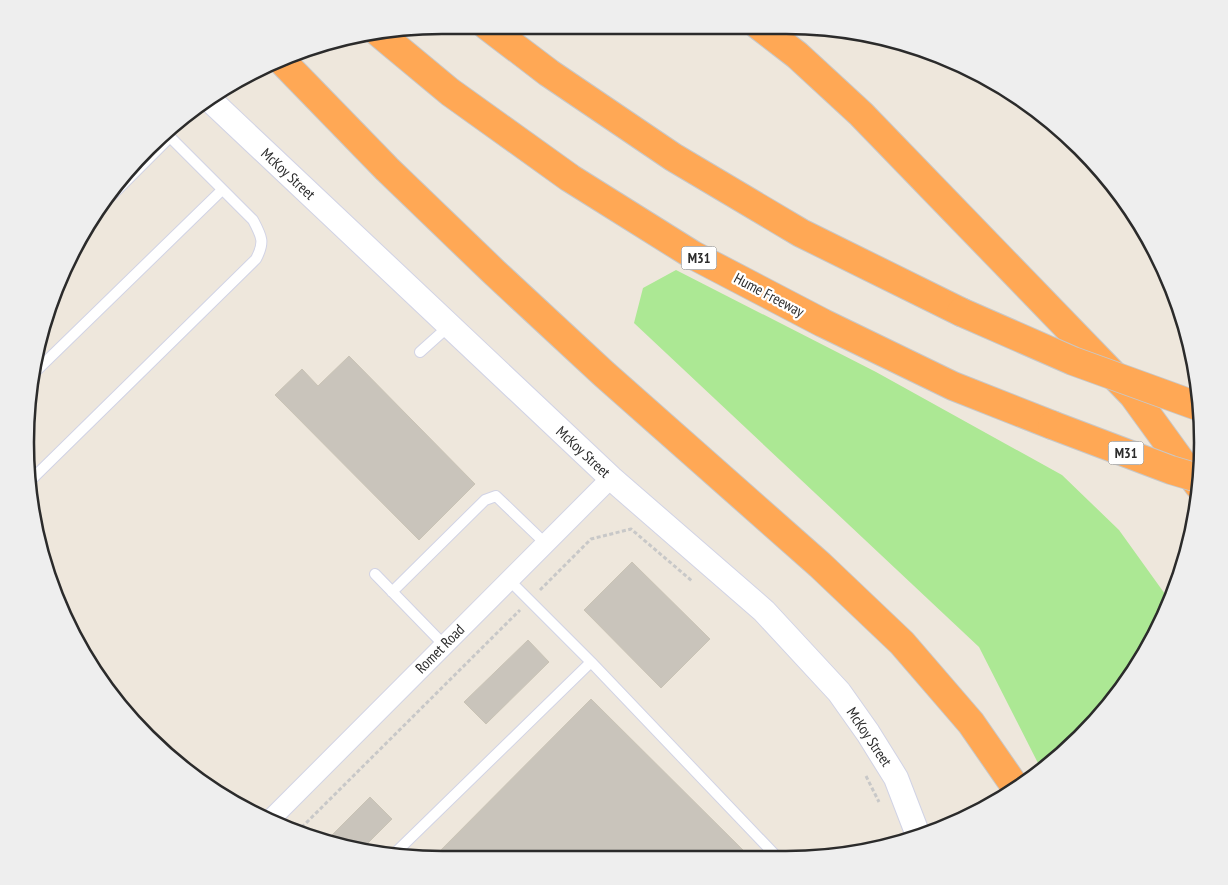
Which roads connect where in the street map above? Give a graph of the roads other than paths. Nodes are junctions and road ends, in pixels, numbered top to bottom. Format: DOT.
graph roads {
  1 [pos="498,34"];
  2 [pos="770,34"];
  3 [pos="385,38"];
  4 [pos="286,65"];
  5 [pos="214,104"];
  6 [pos="170,138"];
  7 [pos="222,190"];
  8 [pos="449,326"];
  9 [pos="420,352"];
  10 [pos="41,366"];
  11 [pos="1192,404"];
  12 [pos="35,475"];
  13 [pos="1192,477"];
  14 [pos="1192,477"];
  15 [pos="611,478"];
  16 [pos="546,544"];
  17 [pos="375,574"];
  18 [pos="509,580"];
  19 [pos="392,592"];
  20 [pos="444,645"];
  21 [pos="591,662"];
  22 [pos="1012,783"];
  23 [pos="275,815"];
  24 [pos="916,830"];
  25 [pos="399,849"];
  26 [pos="772,851"];
  1 -- 11 [label="highway, bridge"];
  2 -- 13 [label="highway"];
  3 -- 14 [label="highway, Hume Freeway / M31, bridge"];
  4 -- 22 [label="highway"];
  5 -- 8 [label="street, McKoy Street"];
  6 -- 7 [label="lane"];
  7 -- 10 [label="lane"];
  7 -- 12 [label="lane"];
  8 -- 9 [label="lane"];
  8 -- 15 [label="street, McKoy Street"];
  15 -- 16 [label="street, Romet Road"];
  15 -- 24 [label="street, McKoy Street"];
  16 -- 18 [label="street, Romet Road"];
  16 -- 19 [label="lane"];
  17 -- 19 [label="lane"];
  18 -- 20 [label="street, Romet Road"];
  18 -- 21 [label="lane"];
  19 -- 20 [label="lane"];
  20 -- 23 [label="street, Romet Road"];
  21 -- 25 [label="lane"];
  21 -- 26 [label="lane"];
}
